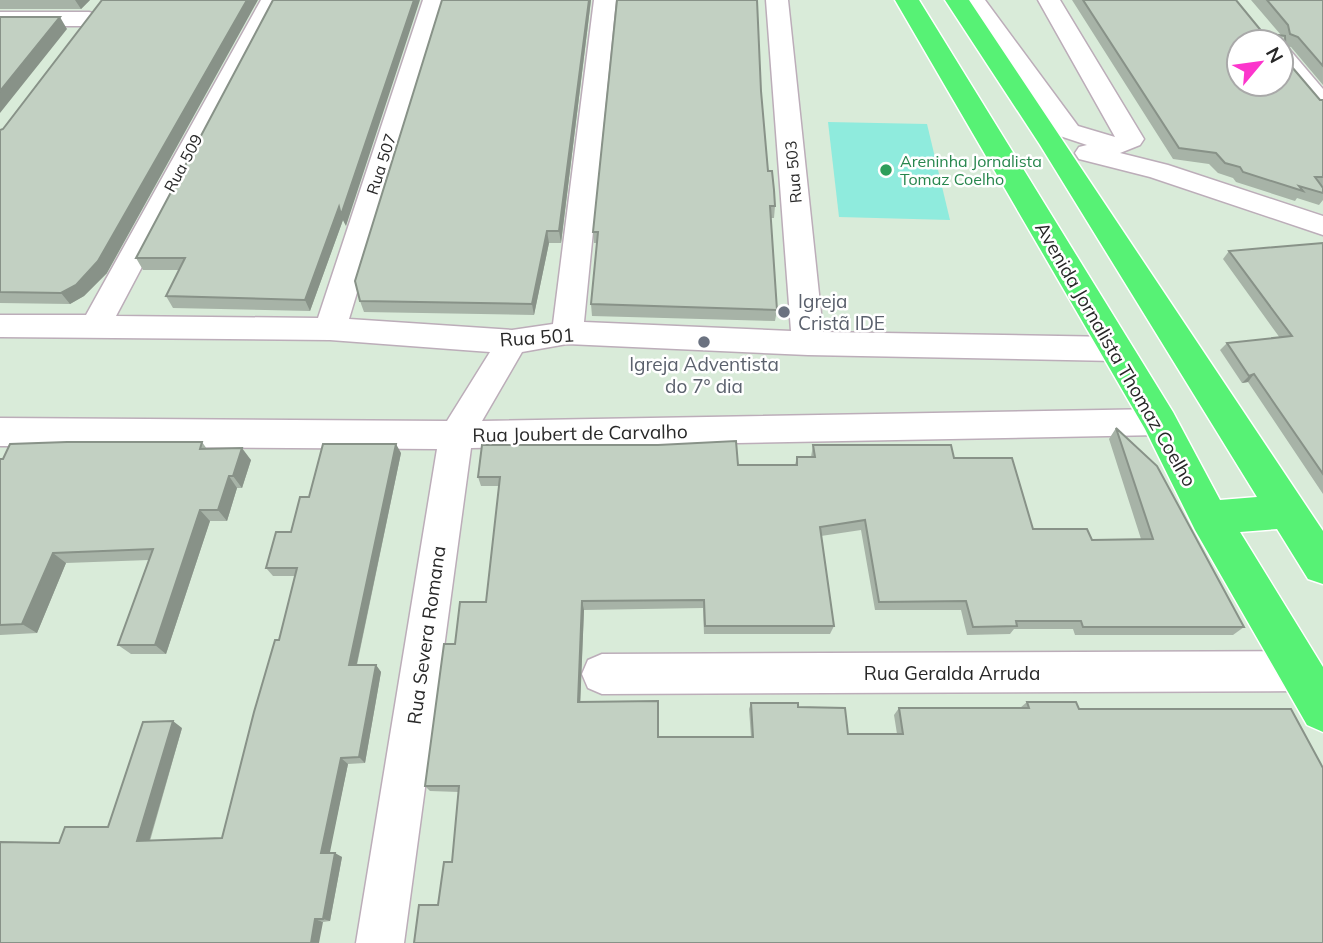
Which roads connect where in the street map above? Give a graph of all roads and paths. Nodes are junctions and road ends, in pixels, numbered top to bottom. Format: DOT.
graph roads {
  1 [pos="272,0"];
  2 [pos="434,0"];
  3 [pos="605,0"];
  4 [pos="777,0"];
  5 [pos="907,0"];
  6 [pos="957,0"];
  7 [pos="974,0"];
  8 [pos="1049,0"];
  9 [pos="1055,0"];
  10 [pos="96,10"];
  11 [pos="10,14"];
  12 [pos="72,40"];
  13 [pos="0,42"];
  14 [pos="1295,71"];
  15 [pos="1323,104"];
  16 [pos="1054,145"];
  17 [pos="1159,171"];
  18 [pos="1323,226"];
  19 [pos="0,326"];
  20 [pos="94,327"];
  21 [pos="330,329"];
  22 [pos="567,333"];
  23 [pos="512,342"];
  24 [pos="808,343"];
  25 [pos="1116,349"];
  26 [pos="1160,422"];
  27 [pos="0,432"];
  28 [pos="456,435"];
  29 [pos="1288,511"];
  30 [pos="1209,518"];
  31 [pos="1323,566"];
  32 [pos="1302,671"];
  33 [pos="602,674"];
  34 [pos="1323,709"];
  35 [pos="380,943"];
  1 -- 20 [label="street, Rua 509"];
  2 -- 21 [label="street, Rua 507"];
  3 -- 22 [label="street"];
  4 -- 24 [label="street, Rua 503"];
  5 -- 25 [label="main road, Avenida Jornalista Thomaz Coelho"];
  6 -- 16 [label="main road"];
  7 -- 8 [label="street"];
  9 -- 17 [label="street"];
  10 -- 11 [label="street"];
  10 -- 12 [label="street"];
  11 -- 13 [label="street"];
  14 -- 15 [label="street"];
  16 -- 17 [label="street"];
  16 -- 29 [label="main road"];
  17 -- 18 [label="street"];
  19 -- 20 [label="street, Rua 501"];
  20 -- 21 [label="street, Rua 501"];
  21 -- 23 [label="street, Rua 501"];
  22 -- 23 [label="street, Rua 501"];
  22 -- 24 [label="street, Rua 501"];
  23 -- 28 [label="street, Rua Severa Romana"];
  24 -- 25 [label="street, Rua 501"];
  25 -- 26 [label="main road, Avenida Jornalista Thomaz Coelho"];
  26 -- 28 [label="street, Rua Joubert de Carvalho"];
  26 -- 30 [label="main road, Avenida Jornalista Thomaz Coelho"];
  27 -- 28 [label="street, Rua Joubert de Carvalho"];
  28 -- 35 [label="street, Rua Severa Romana"];
  29 -- 30 [label="main road"];
  29 -- 31 [label="main road"];
  30 -- 32 [label="main road, Avenida Jornalista Thomaz Coelho"];
  32 -- 33 [label="street, Rua Geralda Arruda"];
  32 -- 34 [label="main road, Avenida Jornalista Thomaz Coelho"];
}
